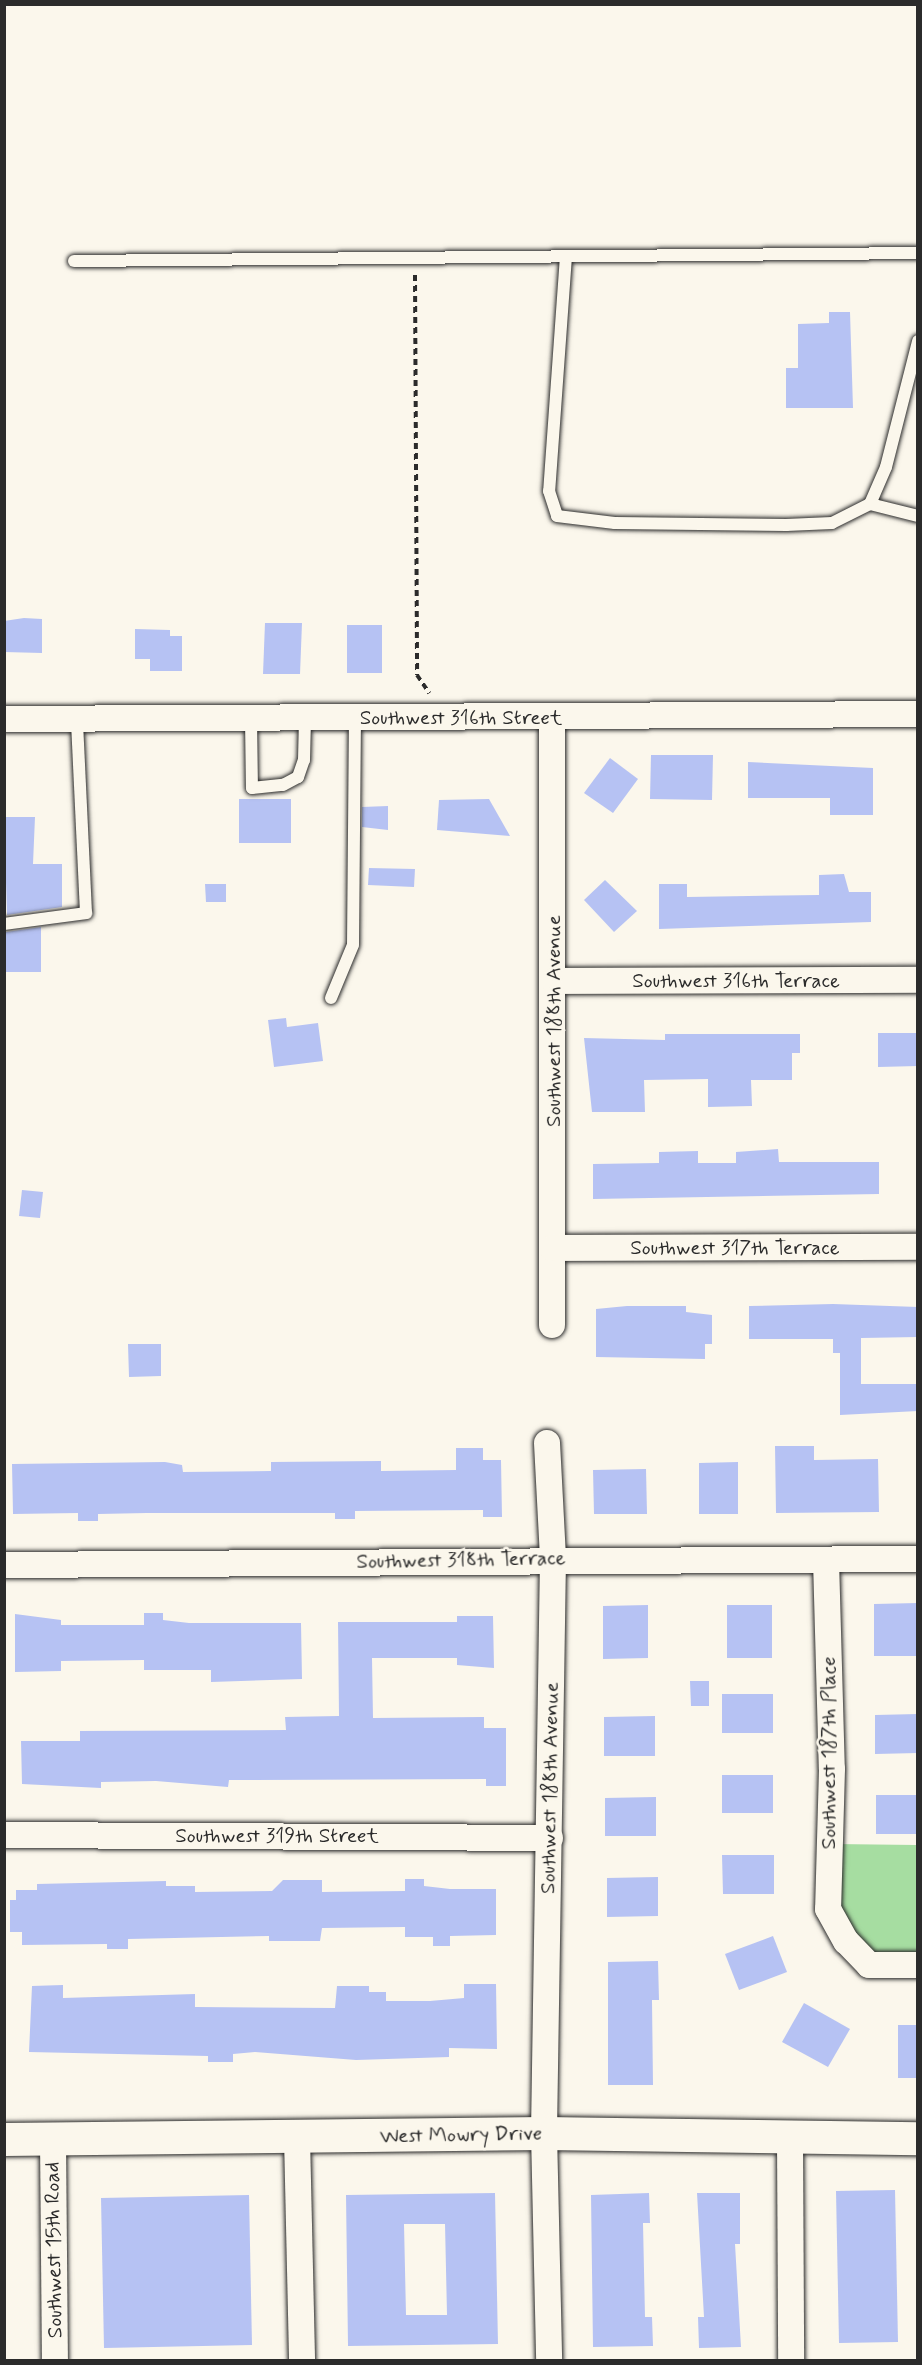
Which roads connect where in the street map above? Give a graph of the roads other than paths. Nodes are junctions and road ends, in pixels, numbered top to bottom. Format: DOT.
graph roads {
  1 [pos="918,253"];
  2 [pos="566,256"];
  3 [pos="74,261"];
  4 [pos="918,341"];
  5 [pos="870,504"];
  6 [pos="918,516"];
  7 [pos="918,714"];
  8 [pos="552,717"];
  9 [pos="305,718"];
  10 [pos="355,718"];
  11 [pos="4,719"];
  12 [pos="77,719"];
  13 [pos="250,719"];
  14 [pos="4,924"];
  15 [pos="918,980"];
  16 [pos="555,981"];
  17 [pos="331,998"];
  18 [pos="918,1247"];
  19 [pos="553,1248"];
  20 [pos="552,1325"];
  21 [pos="547,1443"];
  22 [pos="553,1559"];
  23 [pos="918,1559"];
  24 [pos="826,1560"];
  25 [pos="4,1565"];
  26 [pos="4,1835"];
  27 [pos="550,1838"];
  28 [pos="918,1965"];
  29 [pos="544,2133"];
  30 [pos="297,2137"];
  31 [pos="790,2138"];
  32 [pos="918,2138"];
  33 [pos="4,2139"];
  34 [pos="53,2139"];
  35 [pos="55,2361"];
  36 [pos="302,2361"];
  37 [pos="549,2361"];
  38 [pos="791,2361"];
  1 -- 2 [label="lane"];
  2 -- 3 [label="lane"];
  2 -- 5 [label="lane"];
  4 -- 5 [label="lane"];
  5 -- 6 [label="lane"];
  7 -- 8 [label="street, Southwest 316th Street"];
  8 -- 10 [label="street, Southwest 316th Street"];
  8 -- 16 [label="street, Southwest 188th Avenue"];
  9 -- 10 [label="street, Southwest 316th Street"];
  9 -- 13 [label="street, Southwest 316th Street"];
  9 -- 13 [label="lane"];
  10 -- 17 [label="lane"];
  11 -- 12 [label="street, Southwest 316th Street"];
  12 -- 13 [label="street, Southwest 316th Street"];
  12 -- 14 [label="lane"];
  15 -- 16 [label="street, Southwest 316th Terrace"];
  16 -- 19 [label="street, Southwest 188th Avenue"];
  18 -- 19 [label="street, Southwest 317th Terrace"];
  19 -- 20 [label="street, Southwest 188th Avenue"];
  21 -- 22 [label="street, Southwest 188th Avenue"];
  22 -- 24 [label="street, Southwest 318th Terrace"];
  22 -- 25 [label="street, Southwest 318th Terrace"];
  22 -- 27 [label="street, Southwest 188th Avenue"];
  23 -- 24 [label="street, Southwest 318th Terrace"];
  24 -- 28 [label="street, Southwest 187th Place"];
  26 -- 27 [label="street, Southwest 319th Street"];
  27 -- 29 [label="street, Southwest 188th Avenue"];
  29 -- 30 [label="street, West Mowry Drive"];
  29 -- 31 [label="street, West Mowry Drive"];
  29 -- 37 [label="street, Southwest 188th Avenue"];
  30 -- 34 [label="street, West Mowry Drive"];
  30 -- 36 [label="street"];
  31 -- 32 [label="street, West Mowry Drive"];
  31 -- 38 [label="street"];
  33 -- 34 [label="street, West Mowry Drive"];
  34 -- 35 [label="street, Southwest 15th Road"];
}
